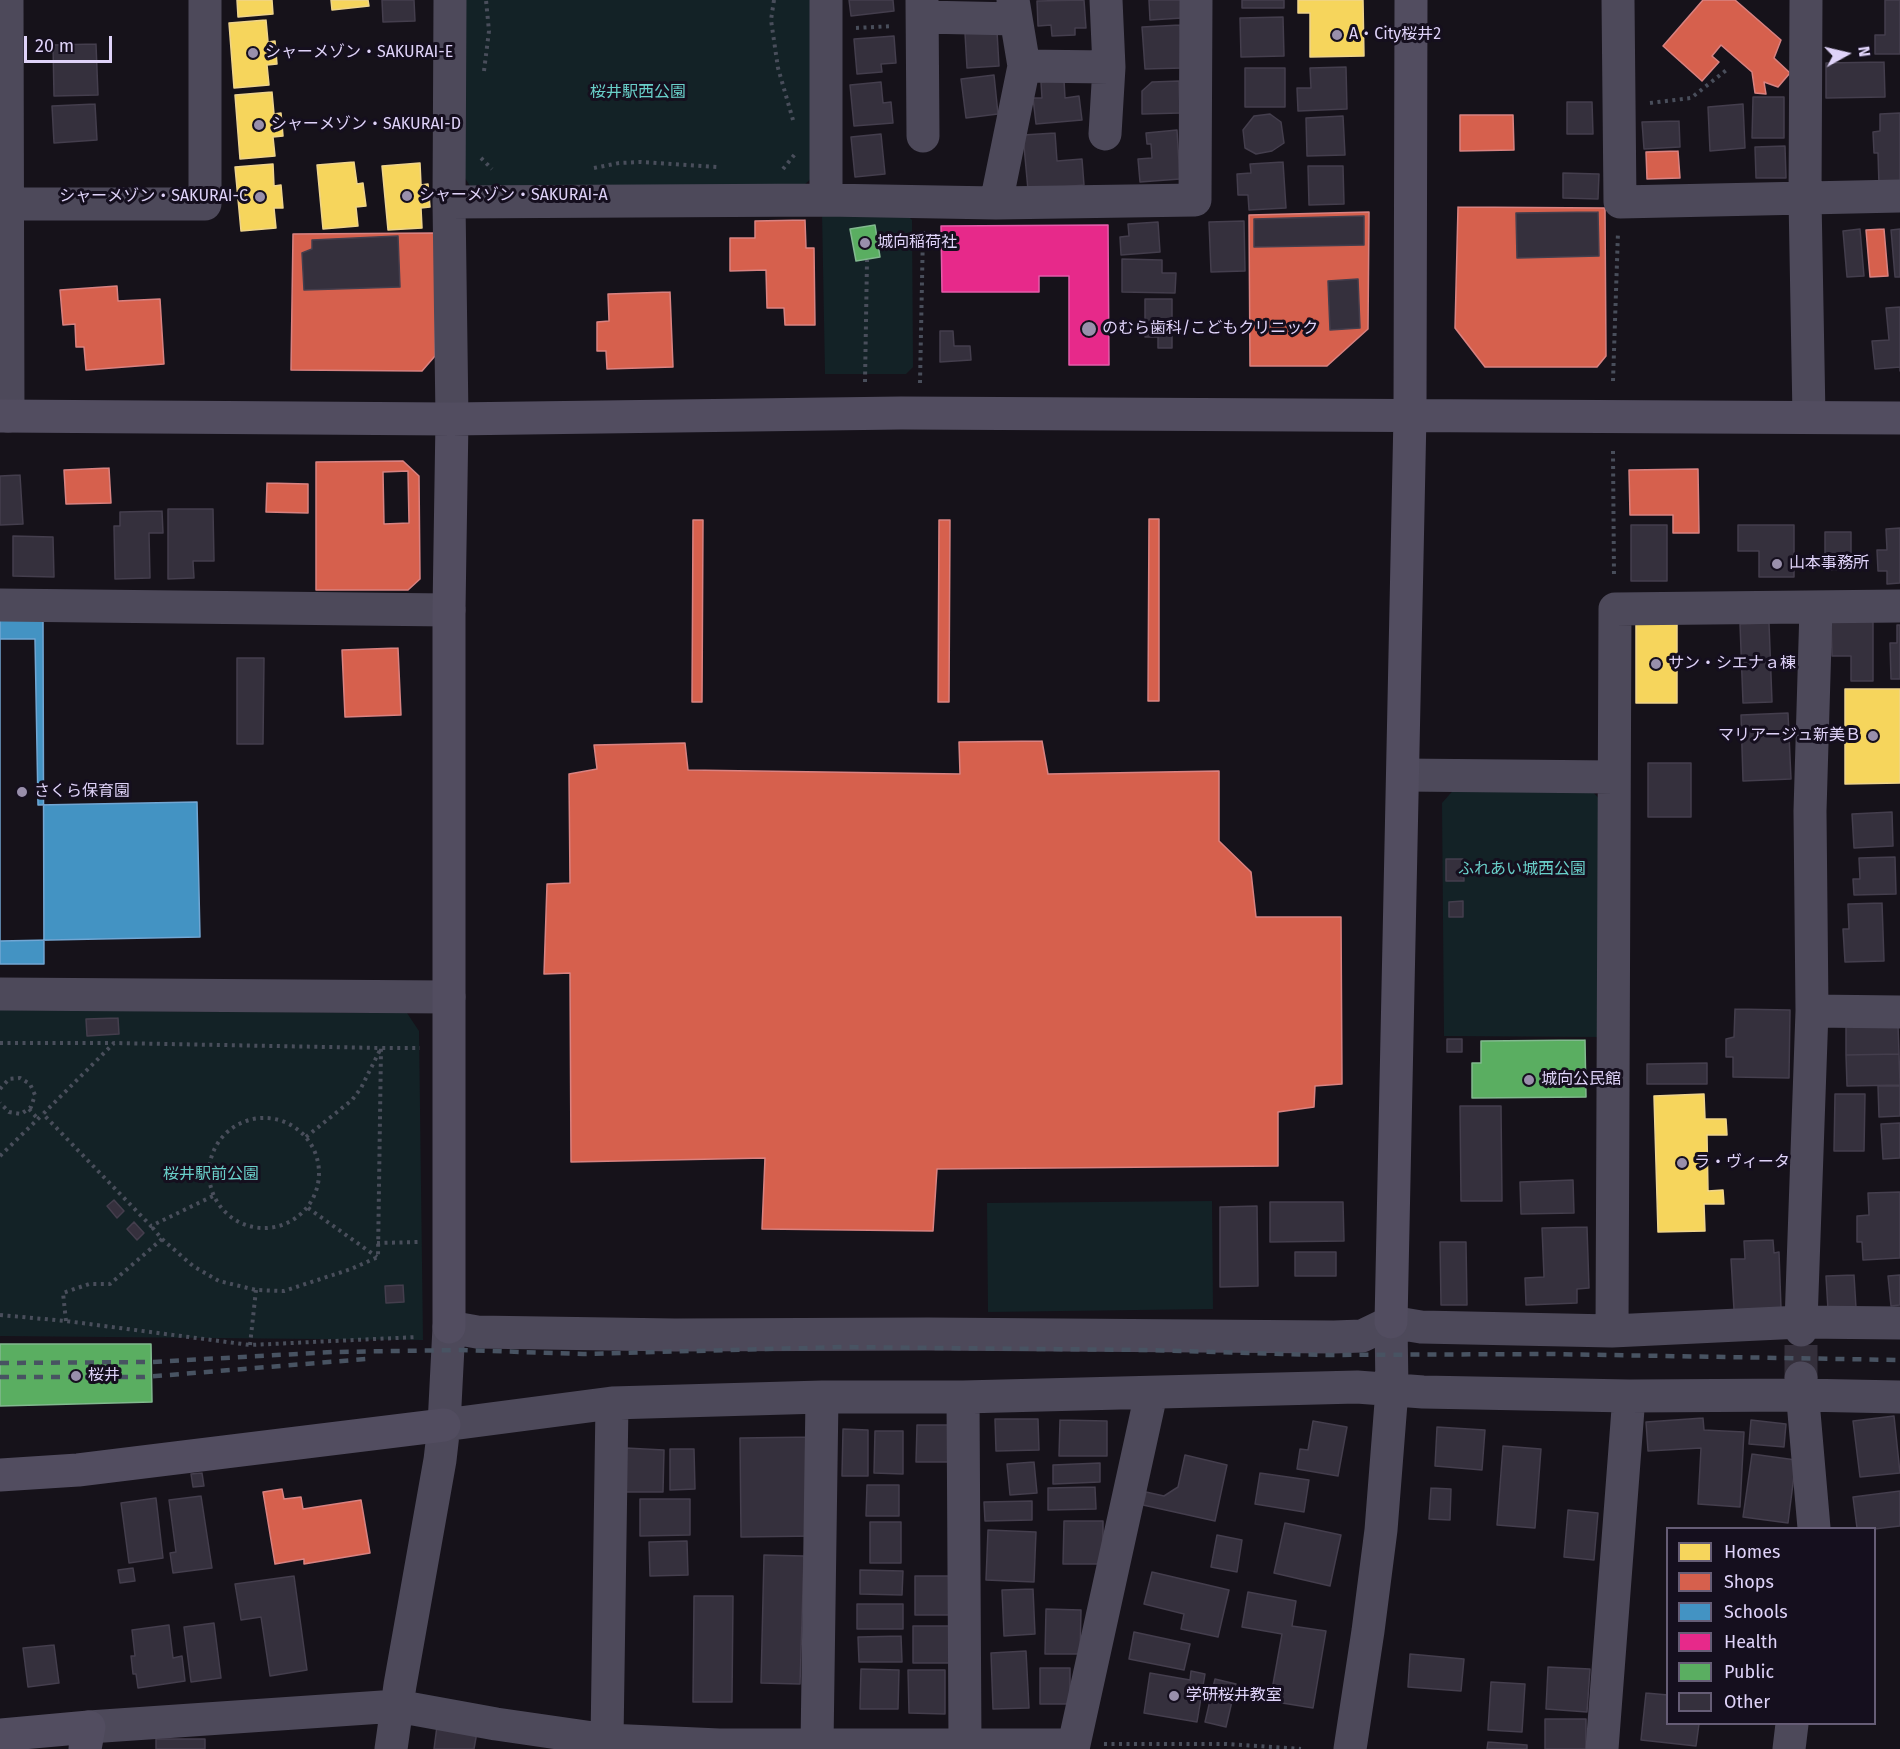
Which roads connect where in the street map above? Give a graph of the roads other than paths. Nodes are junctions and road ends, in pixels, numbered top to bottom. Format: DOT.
graph roads {
  1 [pos="7,0"];
  2 [pos="205,0"];
  3 [pos="450,0"];
  4 [pos="1106,0"];
  5 [pos="1196,0"];
  6 [pos="1411,0"];
  7 [pos="1618,0"];
  8 [pos="1806,0"];
  9 [pos="1014,10"];
  10 [pos="826,14"];
  11 [pos="923,14"];
  12 [pos="1024,66"];
  13 [pos="1109,67"];
  14 [pos="1105,134"];
  15 [pos="922,136"];
  16 [pos="1900,196"];
  17 [pos="1805,198"];
  18 [pos="826,200"];
  19 [pos="449,202"];
  20 [pos="996,202"];
  21 [pos="4,204"];
  22 [pos="1410,415"];
  23 [pos="4,416"];
  24 [pos="1809,417"];
  25 [pos="1900,418"];
  26 [pos="452,419"];
  27 [pos="0,605"];
  28 [pos="1900,606"];
  29 [pos="1816,608"];
  30 [pos="449,610"];
  31 [pos="1403,775"];
  32 [pos="1614,777"];
  33 [pos="0,994"];
  34 [pos="449,997"];
  35 [pos="1812,1011"];
  36 [pos="1900,1012"];
  37 [pos="1391,1322"];
  38 [pos="1900,1323"];
  39 [pos="1801,1326"];
  40 [pos="438,1331"];
  41 [pos="1612,1331"];
  42 [pos="1801,1386"];
  43 [pos="1392,1390"];
  44 [pos="1151,1394"];
  45 [pos="1629,1396"];
  46 [pos="822,1397"];
  47 [pos="963,1397"];
  48 [pos="1900,1397"];
  49 [pos="612,1403"];
  50 [pos="444,1425"];
  51 [pos="0,1474"];
  52 [pos="1814,1527"];
  53 [pos="397,1706"];
  54 [pos="1792,1725"];
  55 [pos="0,1735"];
  56 [pos="87,1738"];
  57 [pos="965,1743"];
  58 [pos="606,1744"];
  59 [pos="818,1744"];
  60 [pos="1073,1747"];
  61 [pos="391,1749"];
  62 [pos="1350,1749"];
  63 [pos="1602,1749"];
  64 [pos="1789,1749"];
  1 -- 21 [label="street"];
  2 -- 21 [label="street"];
  3 -- 19 [label="street"];
  4 -- 13 [label="street"];
  5 -- 20 [label="street"];
  6 -- 22 [label="street"];
  7 -- 17 [label="street"];
  8 -- 17 [label="street"];
  9 -- 11 [label="street"];
  9 -- 12 [label="street"];
  10 -- 18 [label="street"];
  11 -- 15 [label="street"];
  12 -- 13 [label="street"];
  12 -- 20 [label="street"];
  13 -- 14 [label="street"];
  16 -- 17 [label="street"];
  17 -- 24 [label="street"];
  18 -- 19 [label="street"];
  18 -- 20 [label="street"];
  19 -- 26 [label="street"];
  21 -- 23 [label="street"];
  22 -- 24 [label="street"];
  22 -- 26 [label="street"];
  22 -- 31 [label="street"];
  23 -- 26 [label="street"];
  24 -- 25 [label="street"];
  26 -- 30 [label="street"];
  27 -- 30 [label="street"];
  28 -- 29 [label="street"];
  29 -- 32 [label="street"];
  29 -- 35 [label="street"];
  30 -- 34 [label="street"];
  31 -- 32 [label="street"];
  31 -- 37 [label="street"];
  32 -- 41 [label="street"];
  33 -- 34 [label="street"];
  34 -- 40 [label="street"];
  35 -- 36 [label="street"];
  35 -- 39 [label="street"];
  37 -- 40 [label="street"];
  37 -- 41 [label="street"];
  37 -- 43 [label="street"];
  38 -- 39 [label="street"];
  39 -- 41 [label="street"];
  40 -- 50 [label="street"];
  42 -- 45 [label="street"];
  42 -- 48 [label="street"];
  42 -- 52 [label="street"];
  43 -- 44 [label="street"];
  43 -- 45 [label="street"];
  43 -- 62 [label="street"];
  44 -- 47 [label="street"];
  44 -- 60 [label="street"];
  45 -- 63 [label="street"];
  46 -- 47 [label="street"];
  46 -- 49 [label="street"];
  46 -- 59 [label="street"];
  47 -- 57 [label="street"];
  49 -- 50 [label="street"];
  49 -- 58 [label="street"];
  50 -- 51 [label="street"];
  50 -- 53 [label="street"];
  53 -- 56 [label="street"];
  53 -- 58 [label="street"];
  53 -- 61 [label="street"];
  54 -- 64 [label="street"];
  55 -- 56 [label="street"];
  57 -- 59 [label="street"];
  57 -- 60 [label="street"];
  58 -- 59 [label="street"];
}
